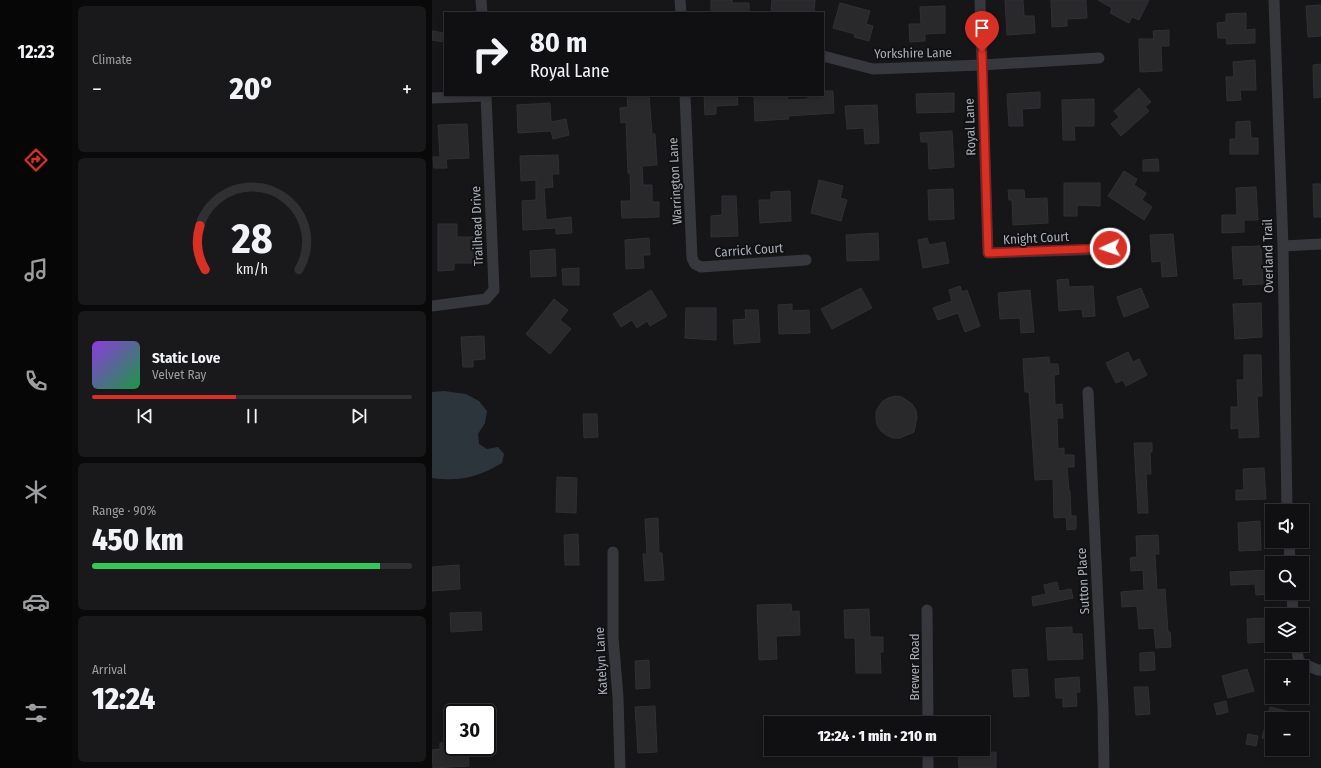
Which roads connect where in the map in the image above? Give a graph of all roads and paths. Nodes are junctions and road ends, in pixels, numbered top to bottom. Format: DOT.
graph roads {
  1 [pos="481,0"];
  2 [pos="680,0"];
  3 [pos="980,0"];
  4 [pos="1274,0"];
  5 [pos="482,12"];
  6 [pos="681,12"];
  7 [pos="824,56"];
  8 [pos="1099,58"];
  9 [pos="982,65"];
  10 [pos="468,96"];
  11 [pos="486,96"];
  12 [pos="685,96"];
  13 [pos="432,98"];
  14 [pos="1321,244"];
  15 [pos="1283,246"];
  16 [pos="1110,248"];
  17 [pos="988,253"];
  18 [pos="806,260"];
  19 [pos="694,264"];
  20 [pos="432,306"];
  21 [pos="1088,392"];
  22 [pos="1287,504"];
  23 [pos="613,552"];
  24 [pos="927,610"];
  25 [pos="1297,652"];
  26 [pos="1321,670"];
  27 [pos="928,716"];
  28 [pos="928,756"];
  29 [pos="620,768"];
  30 [pos="928,768"];
  31 [pos="1104,768"];
  1 -- 5 [label="street"];
  2 -- 6 [label="street"];
  3 -- 9 [label="street, Royal Lane"];
  4 -- 15 [label="street, Overland Trail"];
  7 -- 9 [label="street, Yorkshire Lane"];
  8 -- 9 [label="street, Yorkshire Lane"];
  9 -- 17 [label="street, Royal Lane"];
  10 -- 13 [label="street"];
  11 -- 20 [label="street, Trailhead Drive"];
  12 -- 19 [label="street, Warrington Lane"];
  14 -- 15 [label="street"];
  15 -- 22 [label="street, Overland Trail"];
  16 -- 17 [label="street, Knight Court"];
  18 -- 19 [label="street, Carrick Court"];
  21 -- 31 [label="street, Sutton Place"];
  23 -- 29 [label="street, Katelyn Lane"];
  24 -- 27 [label="street, Brewer Road"];
  25 -- 26 [label="street"];
  28 -- 30 [label="street"];
}
